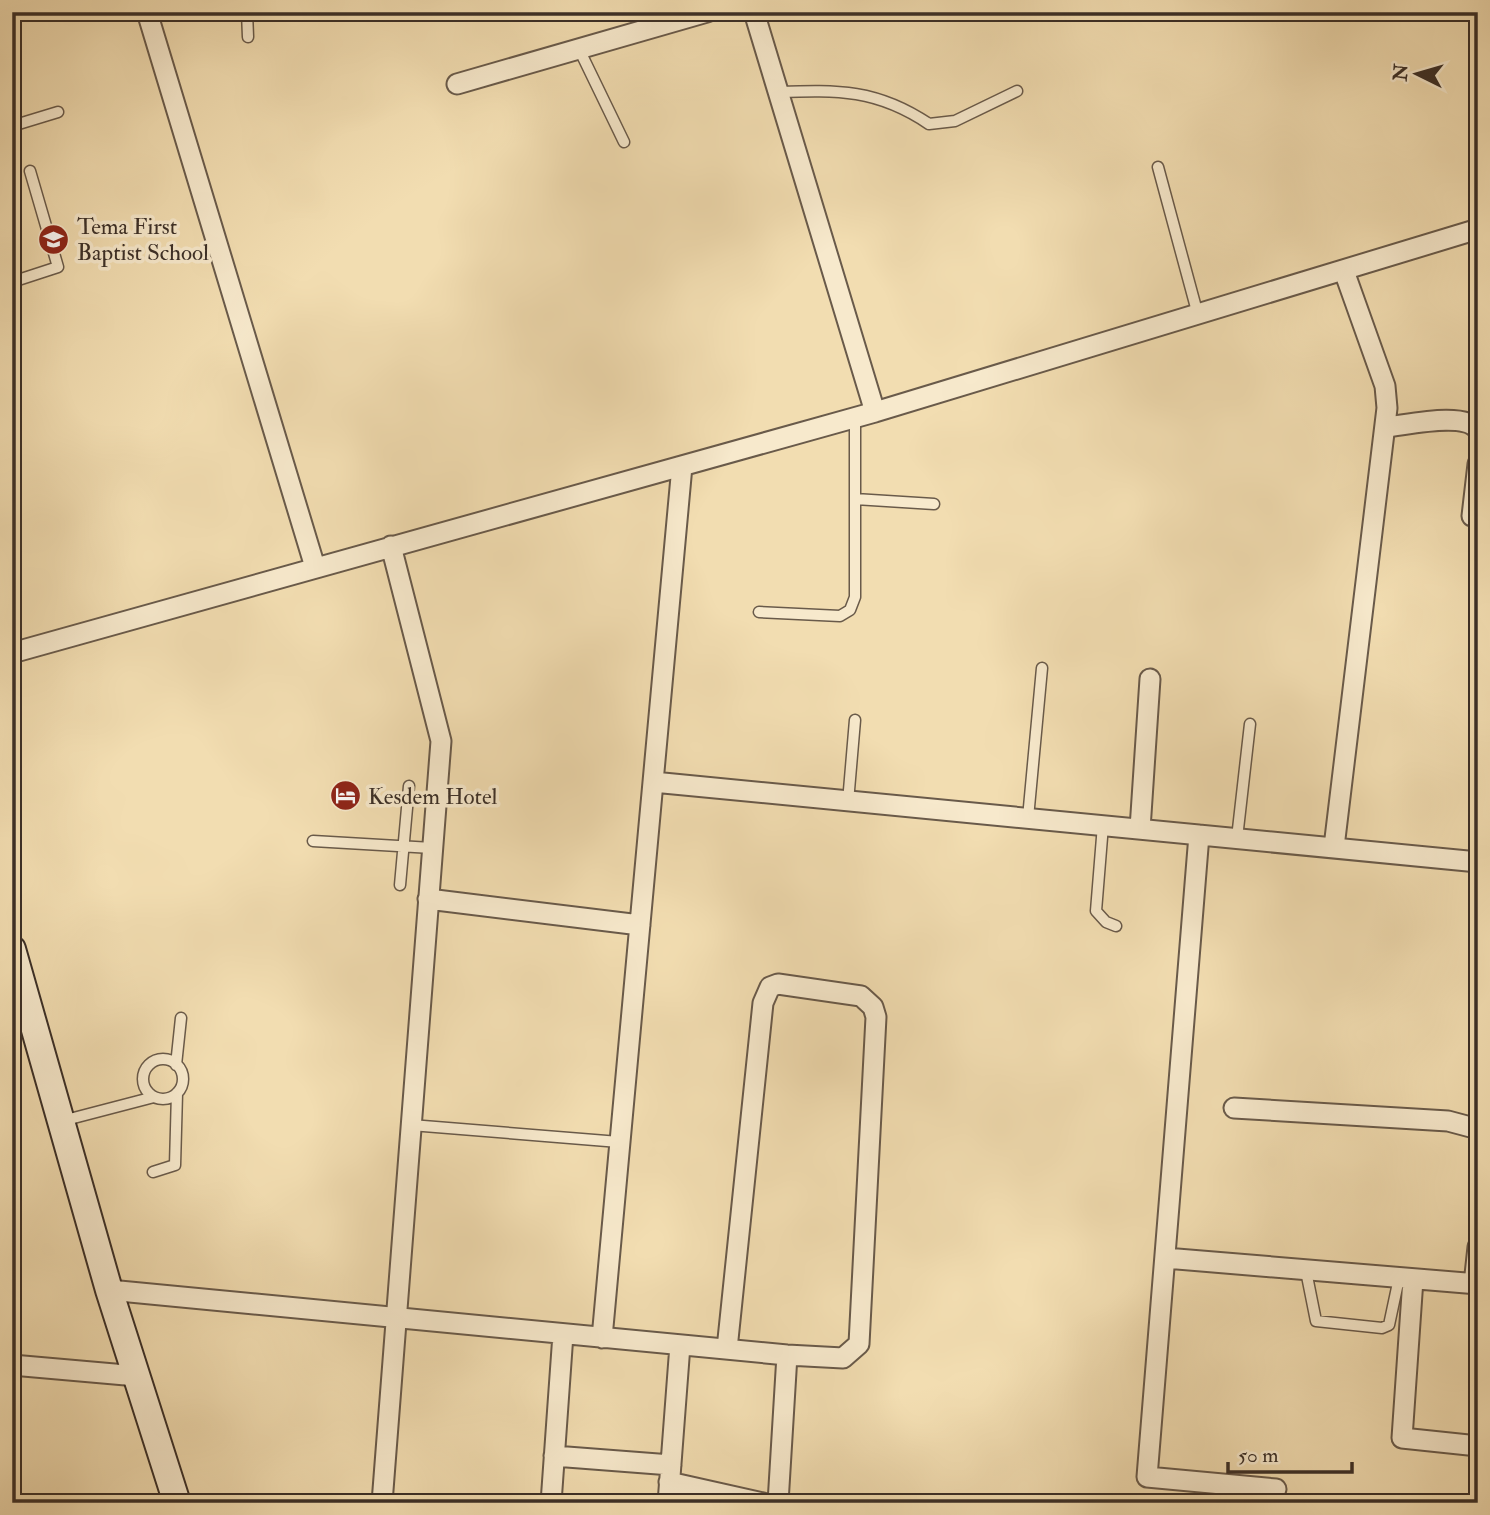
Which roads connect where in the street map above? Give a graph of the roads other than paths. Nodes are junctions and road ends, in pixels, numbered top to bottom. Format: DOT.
graph roads {
  1 [pos="147,12"];
  2 [pos="247,12"];
  3 [pos="707,12"];
  4 [pos="754,12"];
  5 [pos="248,37"];
  6 [pos="579,49"];
  7 [pos="457,84"];
  8 [pos="778,92"];
  9 [pos="1017,92"];
  10 [pos="58,112"];
  11 [pos="12,126"];
  12 [pos="624,142"];
  13 [pos="1158,167"];
  14 [pos="30,171"];
  15 [pos="1478,229"];
  16 [pos="1344,271"];
  17 [pos="12,282"];
  18 [pos="1198,315"];
  19 [pos="875,412"];
  20 [pos="855,418"];
  21 [pos="1386,427"];
  22 [pos="1478,430"];
  23 [pos="1478,464"];
  24 [pos="682,466"];
  25 [pos="855,499"];
  26 [pos="934,504"];
  27 [pos="1472,516"];
  28 [pos="391,545"];
  29 [pos="315,567"];
  30 [pos="759,612"];
  31 [pos="12,653"];
  32 [pos="1042,668"];
  33 [pos="1150,679"];
  34 [pos="855,720"];
  35 [pos="1250,724"];
  36 [pos="653,782"];
  37 [pos="409,786"];
  38 [pos="848,802"];
  39 [pos="1028,818"];
  40 [pos="1103,825"];
  41 [pos="1140,829"];
  42 [pos="1199,835"];
  43 [pos="1237,838"];
  44 [pos="313,841"];
  45 [pos="403,846"];
  46 [pos="1334,847"];
  47 [pos="432,848"];
  48 [pos="1478,862"];
  49 [pos="400,885"];
  50 [pos="428,900"];
  51 [pos="640,925"];
  52 [pos="1116,926"];
  53 [pos="12,949"];
  54 [pos="181,1018"];
  55 [pos="176,1065"];
  56 [pos="177,1093"];
  57 [pos="154,1097"];
  58 [pos="1234,1108"];
  59 [pos="61,1121"];
  60 [pos="411,1125"];
  61 [pos="1478,1129"];
  62 [pos="619,1142"];
  63 [pos="153,1172"];
  64 [pos="1478,1247"];
  65 [pos="1165,1258"];
  66 [pos="1306,1271"];
  67 [pos="1406,1279"];
  68 [pos="1476,1284"];
  69 [pos="109,1290"];
  70 [pos="396,1320"];
  71 [pos="562,1334"];
  72 [pos="601,1338"];
  73 [pos="680,1345"];
  74 [pos="727,1349"];
  75 [pos="787,1355"];
  76 [pos="12,1365"];
  77 [pos="136,1376"];
  78 [pos="1478,1446"];
  79 [pos="554,1456"];
  80 [pos="670,1473"];
  81 [pos="1276,1489"];
  82 [pos="177,1503"];
  83 [pos="382,1503"];
  84 [pos="551,1503"];
  85 [pos="667,1503"];
  86 [pos="763,1503"];
  87 [pos="778,1503"];
  1 -- 29 [label="street"];
  2 -- 5 [label="lane"];
  3 -- 6 [label="street"];
  4 -- 8 [label="street"];
  6 -- 7 [label="street"];
  6 -- 12 [label="lane"];
  8 -- 9 [label="lane"];
  8 -- 19 [label="street"];
  10 -- 11 [label="lane"];
  13 -- 18 [label="lane"];
  14 -- 17 [label="lane"];
  15 -- 16 [label="street"];
  16 -- 18 [label="street"];
  16 -- 21 [label="street"];
  18 -- 19 [label="street"];
  19 -- 20 [label="street"];
  20 -- 24 [label="street"];
  20 -- 25 [label="lane"];
  21 -- 22 [label="street"];
  21 -- 46 [label="street"];
  23 -- 27 [label="street"];
  24 -- 28 [label="street"];
  24 -- 36 [label="street"];
  25 -- 26 [label="lane"];
  25 -- 30 [label="lane"];
  28 -- 29 [label="street"];
  28 -- 47 [label="street"];
  29 -- 31 [label="street"];
  32 -- 39 [label="lane"];
  33 -- 41 [label="street"];
  34 -- 38 [label="lane"];
  35 -- 43 [label="lane"];
  36 -- 38 [label="street"];
  36 -- 51 [label="street"];
  37 -- 45 [label="lane"];
  38 -- 39 [label="street"];
  39 -- 40 [label="street"];
  40 -- 41 [label="street"];
  40 -- 52 [label="lane"];
  41 -- 42 [label="street"];
  42 -- 43 [label="street"];
  42 -- 65 [label="street"];
  43 -- 46 [label="street"];
  44 -- 45 [label="lane"];
  45 -- 47 [label="lane"];
  45 -- 49 [label="lane"];
  46 -- 48 [label="street"];
  47 -- 50 [label="street"];
  50 -- 51 [label="street"];
  50 -- 60 [label="street"];
  51 -- 62 [label="street"];
  53 -- 59 [label="street"];
  54 -- 55 [label="lane"];
  55 -- 56 [label="lane"];
  55 -- 57 [label="lane"];
  56 -- 57 [label="lane"];
  56 -- 63 [label="lane"];
  57 -- 59 [label="lane"];
  58 -- 61 [label="street"];
  59 -- 69 [label="street"];
  60 -- 62 [label="lane"];
  60 -- 70 [label="street"];
  62 -- 72 [label="street"];
  64 -- 68 [label="street"];
  65 -- 66 [label="street"];
  65 -- 81 [label="street"];
  66 -- 67 [label="street"];
  66 -- 67 [label="lane"];
  67 -- 68 [label="street"];
  67 -- 78 [label="street"];
  69 -- 70 [label="street"];
  69 -- 77 [label="street"];
  70 -- 71 [label="street"];
  70 -- 83 [label="street"];
  71 -- 72 [label="street"];
  71 -- 79 [label="street"];
  72 -- 73 [label="street"];
  73 -- 74 [label="street"];
  73 -- 80 [label="street"];
  74 -- 75 [label="street"];
  74 -- 75 [label="street"];
  75 -- 87 [label="street"];
  76 -- 77 [label="street"];
  77 -- 82 [label="street"];
  79 -- 80 [label="street"];
  79 -- 84 [label="street"];
  80 -- 85 [label="street"];
  80 -- 86 [label="street"];
}
